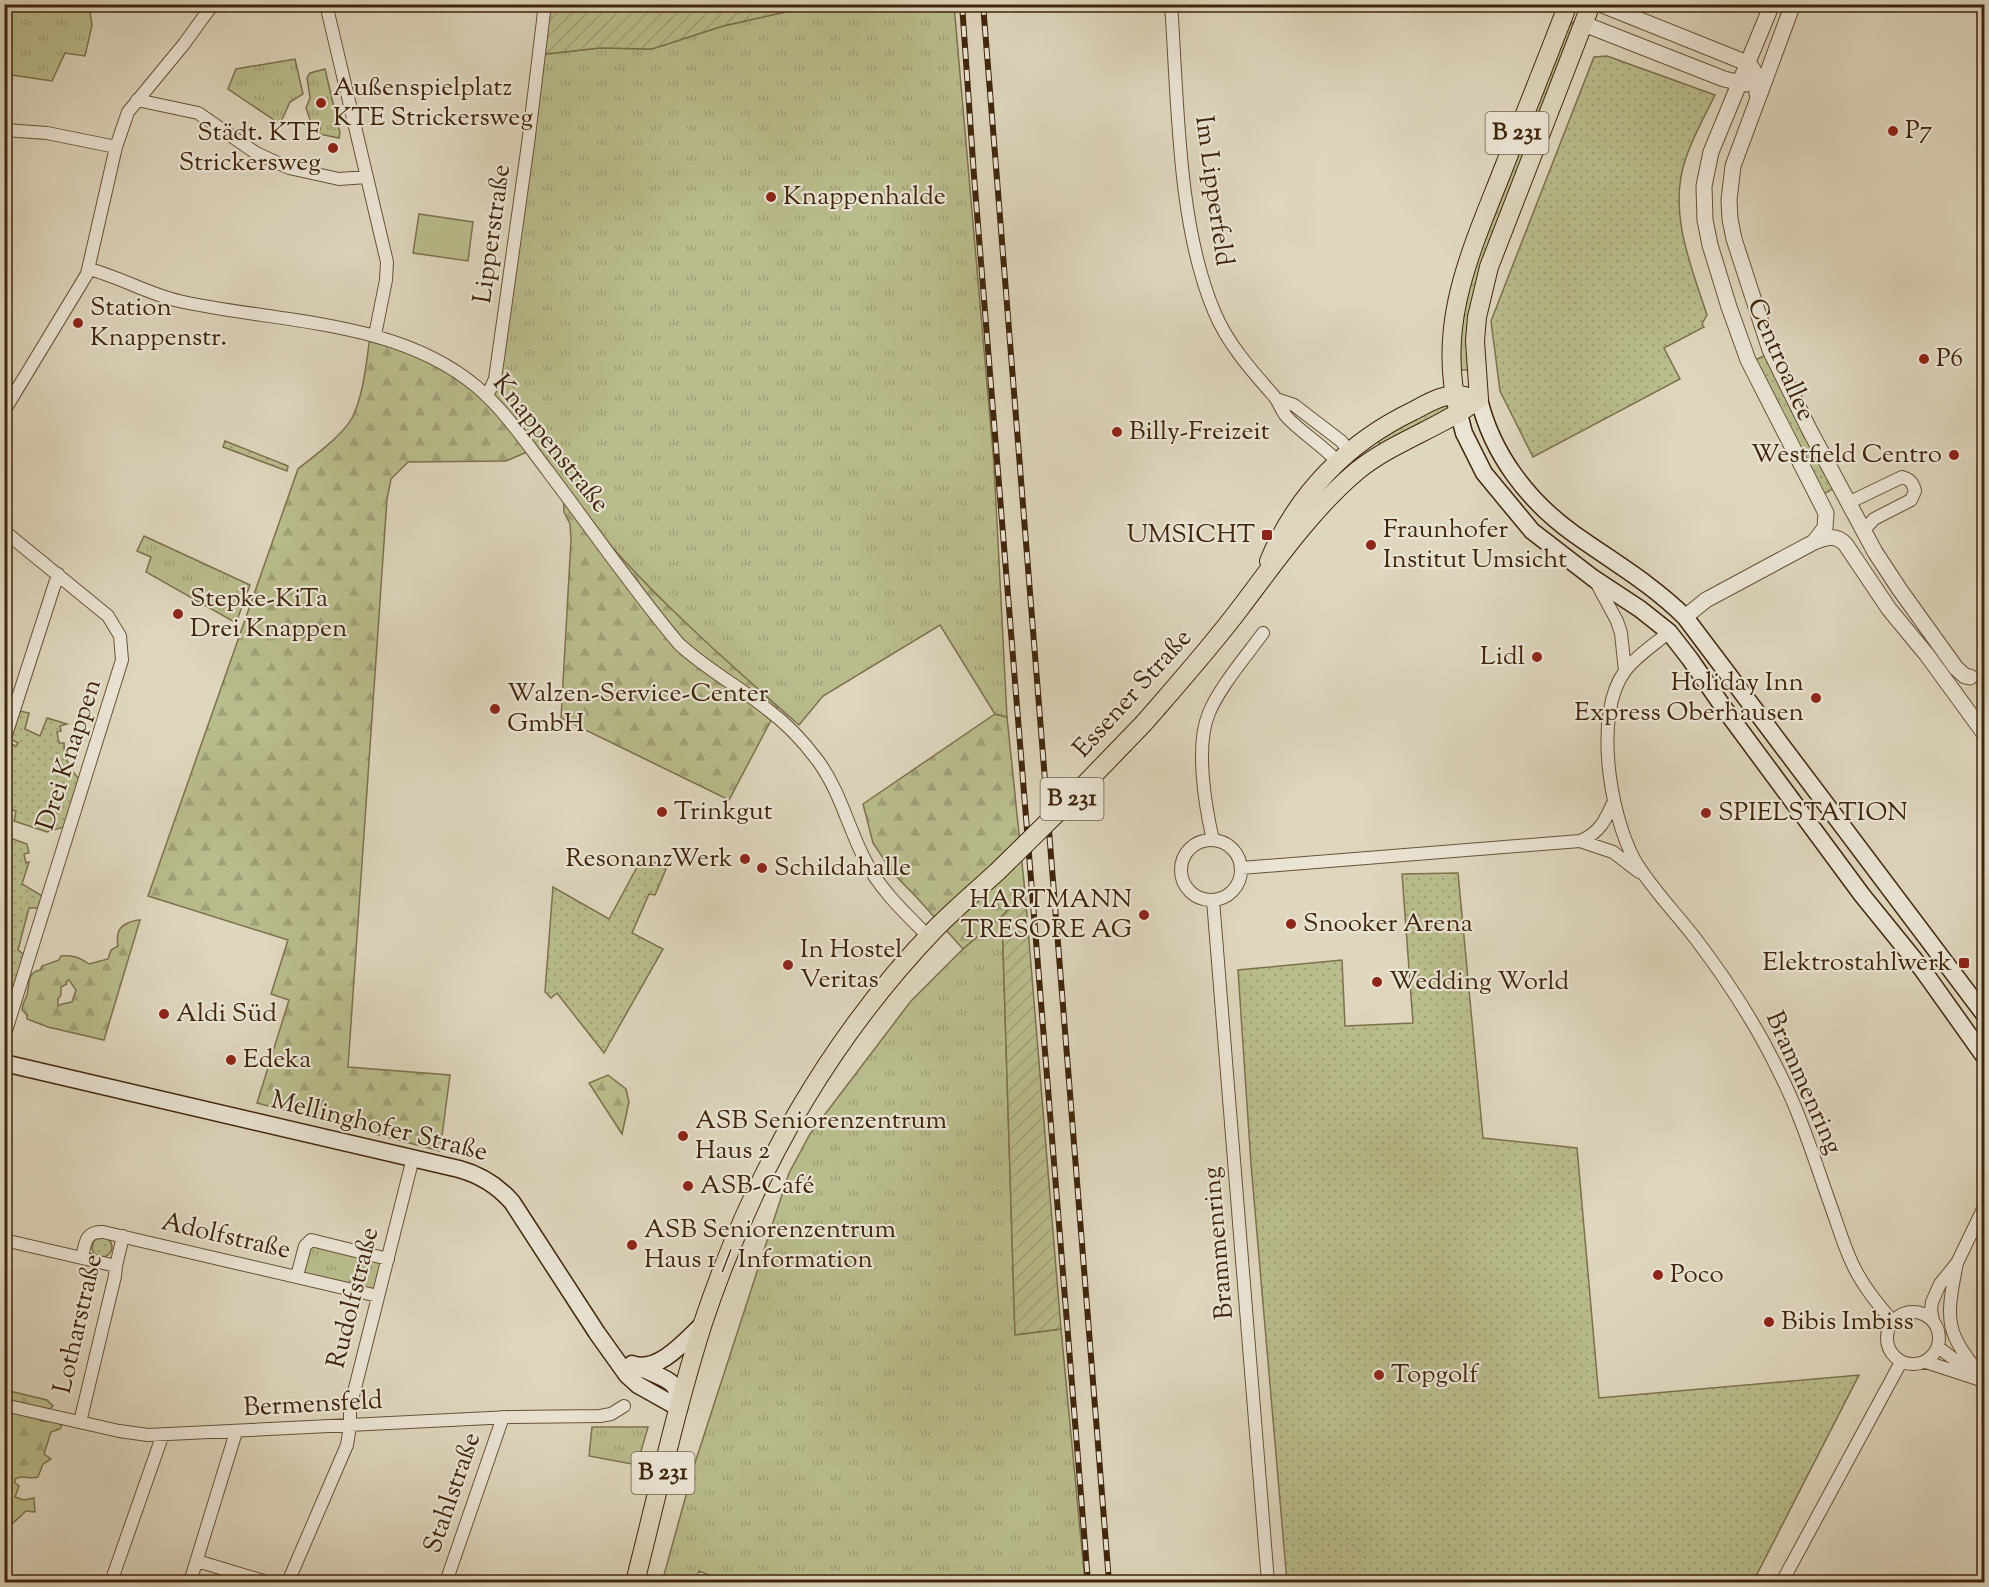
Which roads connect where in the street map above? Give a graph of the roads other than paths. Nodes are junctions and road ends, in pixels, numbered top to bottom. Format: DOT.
graph roads {
  1 [pos="213,4"];
  2 [pos="326,4"];
  3 [pos="544,4"];
  4 [pos="1171,4"];
  5 [pos="1569,4"];
  6 [pos="1591,4"];
  7 [pos="1600,4"];
  8 [pos="1772,4"];
  9 [pos="1793,4"];
  10 [pos="1584,24"];
  11 [pos="1747,63"];
  12 [pos="1762,77"];
  13 [pos="1738,83"];
  14 [pos="137,100"];
  15 [pos="4,130"];
  16 [pos="116,147"];
  17 [pos="367,177"];
  18 [pos="89,268"];
  19 [pos="375,335"];
  20 [pos="1453,394"];
  21 [pos="487,396"];
  22 [pos="1479,399"];
  23 [pos="4,411"];
  24 [pos="1459,414"];
  25 [pos="1343,456"];
  26 [pos="1357,471"];
  27 [pos="1848,503"];
  28 [pos="4,531"];
  29 [pos="1863,531"];
  30 [pos="1814,542"];
  31 [pos="58,574"];
  32 [pos="1262,578"];
  33 [pos="1593,578"];
  34 [pos="1684,617"];
  35 [pos="1669,632"];
  36 [pos="1263,633"];
  37 [pos="1625,671"];
  38 [pos="1970,677"];
  39 [pos="1984,733"];
  40 [pos="5,736"];
  41 [pos="1614,800"];
  42 [pos="1213,840"];
  43 [pos="1580,841"];
  44 [pos="1241,868"];
  45 [pos="1645,877"];
  46 [pos="1213,900"];
  47 [pos="928,936"];
  48 [pos="1984,1014"];
  49 [pos="4,1037"];
  50 [pos="1984,1056"];
  51 [pos="4,1063"];
  52 [pos="413,1158"];
  53 [pos="1984,1207"];
  54 [pos="123,1236"];
  55 [pos="4,1240"];
  56 [pos="82,1258"];
  57 [pos="387,1259"];
  58 [pos="1957,1263"];
  59 [pos="116,1266"];
  60 [pos="297,1276"];
  61 [pos="378,1296"];
  62 [pos="1933,1321"];
  63 [pos="1893,1322"];
  64 [pos="703,1324"];
  65 [pos="1938,1347"];
  66 [pos="612,1354"];
  67 [pos="1901,1362"];
  68 [pos="1926,1362"];
  69 [pos="638,1366"];
  70 [pos="1984,1380"];
  71 [pos="4,1405"];
  72 [pos="624,1406"];
  73 [pos="679,1408"];
  74 [pos="502,1417"];
  75 [pos="80,1422"];
  76 [pos="350,1426"];
  77 [pos="236,1432"];
  78 [pos="163,1434"];
  79 [pos="197,1561"];
  80 [pos="111,1582"];
  81 [pos="190,1582"];
  82 [pos="267,1582"];
  83 [pos="288,1582"];
  84 [pos="446,1582"];
  85 [pos="635,1582"];
  86 [pos="1268,1582"];
  87 [pos="1782,1582"];
  1 -- 14 [label="street"];
  2 -- 17 [label="street"];
  3 -- 21 [label="street, Lipperstraße"];
  4 -- 25 [label="street, Im Lipperfeld"];
  5 -- 10 [label="main road, B 231"];
  5 -- 20 [label="main road, B 231"];
  6 -- 10 [label="main road, B 231"];
  7 -- 11 [label="street"];
  8 -- 11 [label="street, Centroallee"];
  9 -- 12 [label="street, Centroallee"];
  10 -- 13 [label="street"];
  10 -- 22 [label="main road, B 231"];
  11 -- 12 [label="street"];
  11 -- 13 [label="street, Centroallee"];
  12 -- 13 [label="street"];
  12 -- 27 [label="street, Centroallee"];
  13 -- 30 [label="street, Centroallee"];
  14 -- 16 [label="street"];
  14 -- 17 [label="street"];
  15 -- 16 [label="street"];
  16 -- 18 [label="street"];
  17 -- 19 [label="street"];
  18 -- 19 [label="street, Knappenstraße"];
  18 -- 23 [label="street"];
  19 -- 21 [label="street, Knappenstraße"];
  20 -- 22 [label="main road"];
  20 -- 24 [label="main road, B 231"];
  20 -- 25 [label="main road, Essener Straße / B 231"];
  21 -- 47 [label="street, Knappenstraße"];
  22 -- 24 [label="main road, Essener Straße / B 231"];
  22 -- 34 [label="main road"];
  24 -- 26 [label="main road, Essener Straße / B 231"];
  24 -- 33 [label="main road"];
  25 -- 26 [label="main road"];
  25 -- 32 [label="main road, Essener Straße / B 231"];
  26 -- 32 [label="main road, Essener Straße / B 231"];
  27 -- 29 [label="street, Centroallee"];
  27 -- 29 [label="street"];
  28 -- 31 [label="street, Drei Knappen"];
  29 -- 38 [label="street, Centroallee"];
  30 -- 34 [label="street"];
  30 -- 39 [label="street"];
  31 -- 40 [label="street"];
  31 -- 49 [label="street, Drei Knappen"];
  32 -- 47 [label="main road, Essener Straße / B 231, bridge"];
  33 -- 35 [label="main road"];
  33 -- 37 [label="street"];
  34 -- 35 [label="main road"];
  34 -- 48 [label="main road"];
  35 -- 37 [label="street, Brammenring"];
  35 -- 50 [label="main road"];
  36 -- 42 [label="street"];
  37 -- 41 [label="street, Brammenring"];
  41 -- 43 [label="street"];
  41 -- 45 [label="street, Brammenring"];
  42 -- 44 [label="street"];
  42 -- 46 [label="street"];
  43 -- 44 [label="street, Brammenring"];
  43 -- 45 [label="street, Brammenring"];
  44 -- 46 [label="street"];
  45 -- 63 [label="street, Brammenring"];
  46 -- 86 [label="street, Brammenring"];
  47 -- 64 [label="main road, Essener Straße / B 231"];
  51 -- 52 [label="main road, Mellinghofer Straße"];
  52 -- 57 [label="street, Rudolfstraße"];
  52 -- 66 [label="main road, Mellinghofer Straße"];
  53 -- 58 [label="street"];
  54 -- 56 [label="street, Adolfstraße"];
  54 -- 59 [label="street, Lotharstraße"];
  54 -- 60 [label="street, Adolfstraße"];
  55 -- 56 [label="street"];
  56 -- 59 [label="street"];
  57 -- 60 [label="street"];
  57 -- 61 [label="street, Rudolfstraße"];
  58 -- 62 [label="street"];
  58 -- 70 [label="street"];
  59 -- 75 [label="street, Lotharstraße"];
  60 -- 61 [label="street, Adolfstraße"];
  61 -- 76 [label="street, Rudolfstraße"];
  62 -- 63 [label="street"];
  62 -- 65 [label="street"];
  63 -- 67 [label="street"];
  64 -- 69 [label="main road"];
  64 -- 73 [label="main road, Essener Straße / B 231"];
  65 -- 68 [label="street"];
  65 -- 70 [label="street"];
  66 -- 69 [label="main road"];
  66 -- 73 [label="main road, Mellinghofer Straße"];
  67 -- 68 [label="street"];
  67 -- 87 [label="street"];
  68 -- 70 [label="street"];
  69 -- 73 [label="main road"];
  71 -- 75 [label="street, Bermensfeld"];
  72 -- 74 [label="street, Bermensfeld"];
  73 -- 85 [label="main road, Essener Straße / B 231"];
  74 -- 76 [label="street, Bermensfeld"];
  74 -- 84 [label="street, Stahlstraße"];
  75 -- 78 [label="street, Bermensfeld"];
  76 -- 77 [label="street, Bermensfeld"];
  76 -- 83 [label="street, Rudolfstraße"];
  77 -- 78 [label="street, Bermensfeld"];
  77 -- 79 [label="street"];
  78 -- 80 [label="street"];
  79 -- 81 [label="street"];
  79 -- 82 [label="street"];
}
